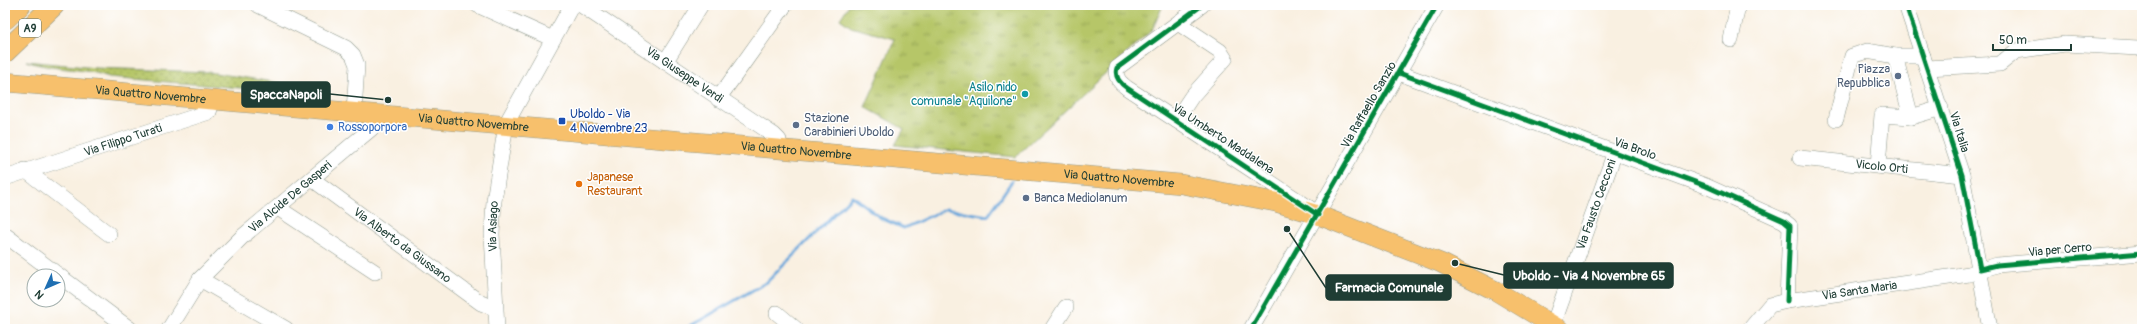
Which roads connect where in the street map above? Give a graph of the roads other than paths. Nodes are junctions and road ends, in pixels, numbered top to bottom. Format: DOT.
graph roads {
  1 [pos="20,5"];
  2 [pos="54,5"];
  3 [pos="258,5"];
  4 [pos="477,5"];
  5 [pos="572,5"];
  6 [pos="582,5"];
  7 [pos="701,5"];
  8 [pos="784,5"];
  9 [pos="1202,5"];
  10 [pos="1437,5"];
  11 [pos="1738,5"];
  12 [pos="1906,5"];
  13 [pos="5,19"];
  14 [pos="1178,23"];
  15 [pos="553,39"];
  16 [pos="1731,40"];
  17 [pos="2138,48"];
  18 [pos="5,52"];
  19 [pos="1895,56"];
  20 [pos="665,62"];
  21 [pos="1925,62"];
  22 [pos="1399,73"];
  23 [pos="9,82"];
  24 [pos="718,99"];
  25 [pos="213,100"];
  26 [pos="1941,108"];
  27 [pos="354,112"];
  28 [pos="380,115"];
  29 [pos="1912,117"];
  30 [pos="1836,119"];
  31 [pos="1176,120"];
  32 [pos="506,124"];
  33 [pos="779,149"];
  34 [pos="1614,152"];
  35 [pos="1800,158"];
  36 [pos="1878,166"];
  37 [pos="25,170"];
  38 [pos="1962,175"];
  39 [pos="5,178"];
  40 [pos="312,179"];
  41 [pos="1277,194"];
  42 [pos="278,208"];
  43 [pos="1318,215"];
  44 [pos="109,234"];
  45 [pos="5,235"];
  46 [pos="2142,253"];
  47 [pos="1980,269"];
  48 [pos="375,272"];
  49 [pos="200,279"];
  50 [pos="1788,301"];
  51 [pos="1066,307"];
  52 [pos="494,308"];
  53 [pos="777,313"];
  54 [pos="1556,327"];
  55 [pos="130,329"];
  56 [pos="169,329"];
  57 [pos="286,329"];
  58 [pos="497,329"];
  59 [pos="796,329"];
  60 [pos="1052,329"];
  61 [pos="1251,329"];
  62 [pos="1750,329"];
  63 [pos="1990,329"];
  1 -- 13 [label="highway, A9"];
  2 -- 18 [label="highway, A9"];
  3 -- 27 [label="street"];
  4 -- 15 [label="street"];
  5 -- 15 [label="street"];
  6 -- 20 [label="street, Via Giuseppe Verdi"];
  7 -- 20 [label="street"];
  8 -- 24 [label="street"];
  9 -- 14 [label="street"];
  10 -- 22 [label="street, Via Raffaello Sanzio"];
  11 -- 16 [label="street"];
  12 -- 21 [label="street, Via Italia"];
  14 -- 31 [label="street, Via Umberto Maddalena"];
  14 -- 31 [label="street, Via Umberto Maddalena"];
  15 -- 32 [label="street"];
  17 -- 21 [label="street"];
  19 -- 21 [label="street"];
  19 -- 29 [label="street"];
  19 -- 30 [label="street"];
  20 -- 24 [label="street, Via Giuseppe Verdi"];
  21 -- 26 [label="street, Via Italia"];
  22 -- 34 [label="street, Via Brolo"];
  22 -- 43 [label="street, Via Raffaello Sanzio"];
  23 -- 25 [label="main road, Via Quattro Novembre"];
  24 -- 33 [label="street, Via Giuseppe Verdi"];
  25 -- 27 [label="main road, Via Quattro Novembre"];
  25 -- 37 [label="street, Via Filippo Turati"];
  26 -- 29 [label="street"];
  26 -- 38 [label="street, Via Italia"];
  27 -- 28 [label="main road, Via Quattro Novembre"];
  28 -- 32 [label="main road, Via Quattro Novembre"];
  28 -- 40 [label="street, Via Alcide De Gasperi"];
  29 -- 36 [label="street"];
  31 -- 41 [label="street, Via Umberto Maddalena"];
  32 -- 33 [label="main road, Via Quattro Novembre"];
  32 -- 52 [label="street, Via Asiago"];
  33 -- 41 [label="main road, Via Quattro Novembre"];
  34 -- 50 [label="street, Via Brolo"];
  34 -- 54 [label="street, Via Fausto Cecconi"];
  35 -- 36 [label="street, Vicolo Orti"];
  36 -- 38 [label="street, Vicolo Orti"];
  37 -- 39 [label="street, Via Filippo Turati"];
  37 -- 44 [label="street"];
  38 -- 47 [label="street, Via Italia"];
  40 -- 42 [label="street, Via Alcide De Gasperi"];
  40 -- 52 [label="street, Via Alberto da Giussano"];
  41 -- 43 [label="main road, Via Quattro Novembre"];
  42 -- 48 [label="street"];
  42 -- 49 [label="street, Via Alcide De Gasperi"];
  43 -- 54 [label="main road, Via Quattro Novembre"];
  43 -- 61 [label="street, Via Raffaello Sanzio"];
  45 -- 55 [label="street"];
  46 -- 47 [label="street, Via per Cerro"];
  47 -- 50 [label="street, Via Santa Maria"];
  47 -- 63 [label="street, Via Italia"];
  49 -- 56 [label="street, Via Alcide De Gasperi"];
  49 -- 57 [label="street"];
  50 -- 62 [label="street, Via Santa Maria"];
  51 -- 60 [label="street"];
  52 -- 58 [label="street, Via Asiago"];
  53 -- 59 [label="street"];
}
